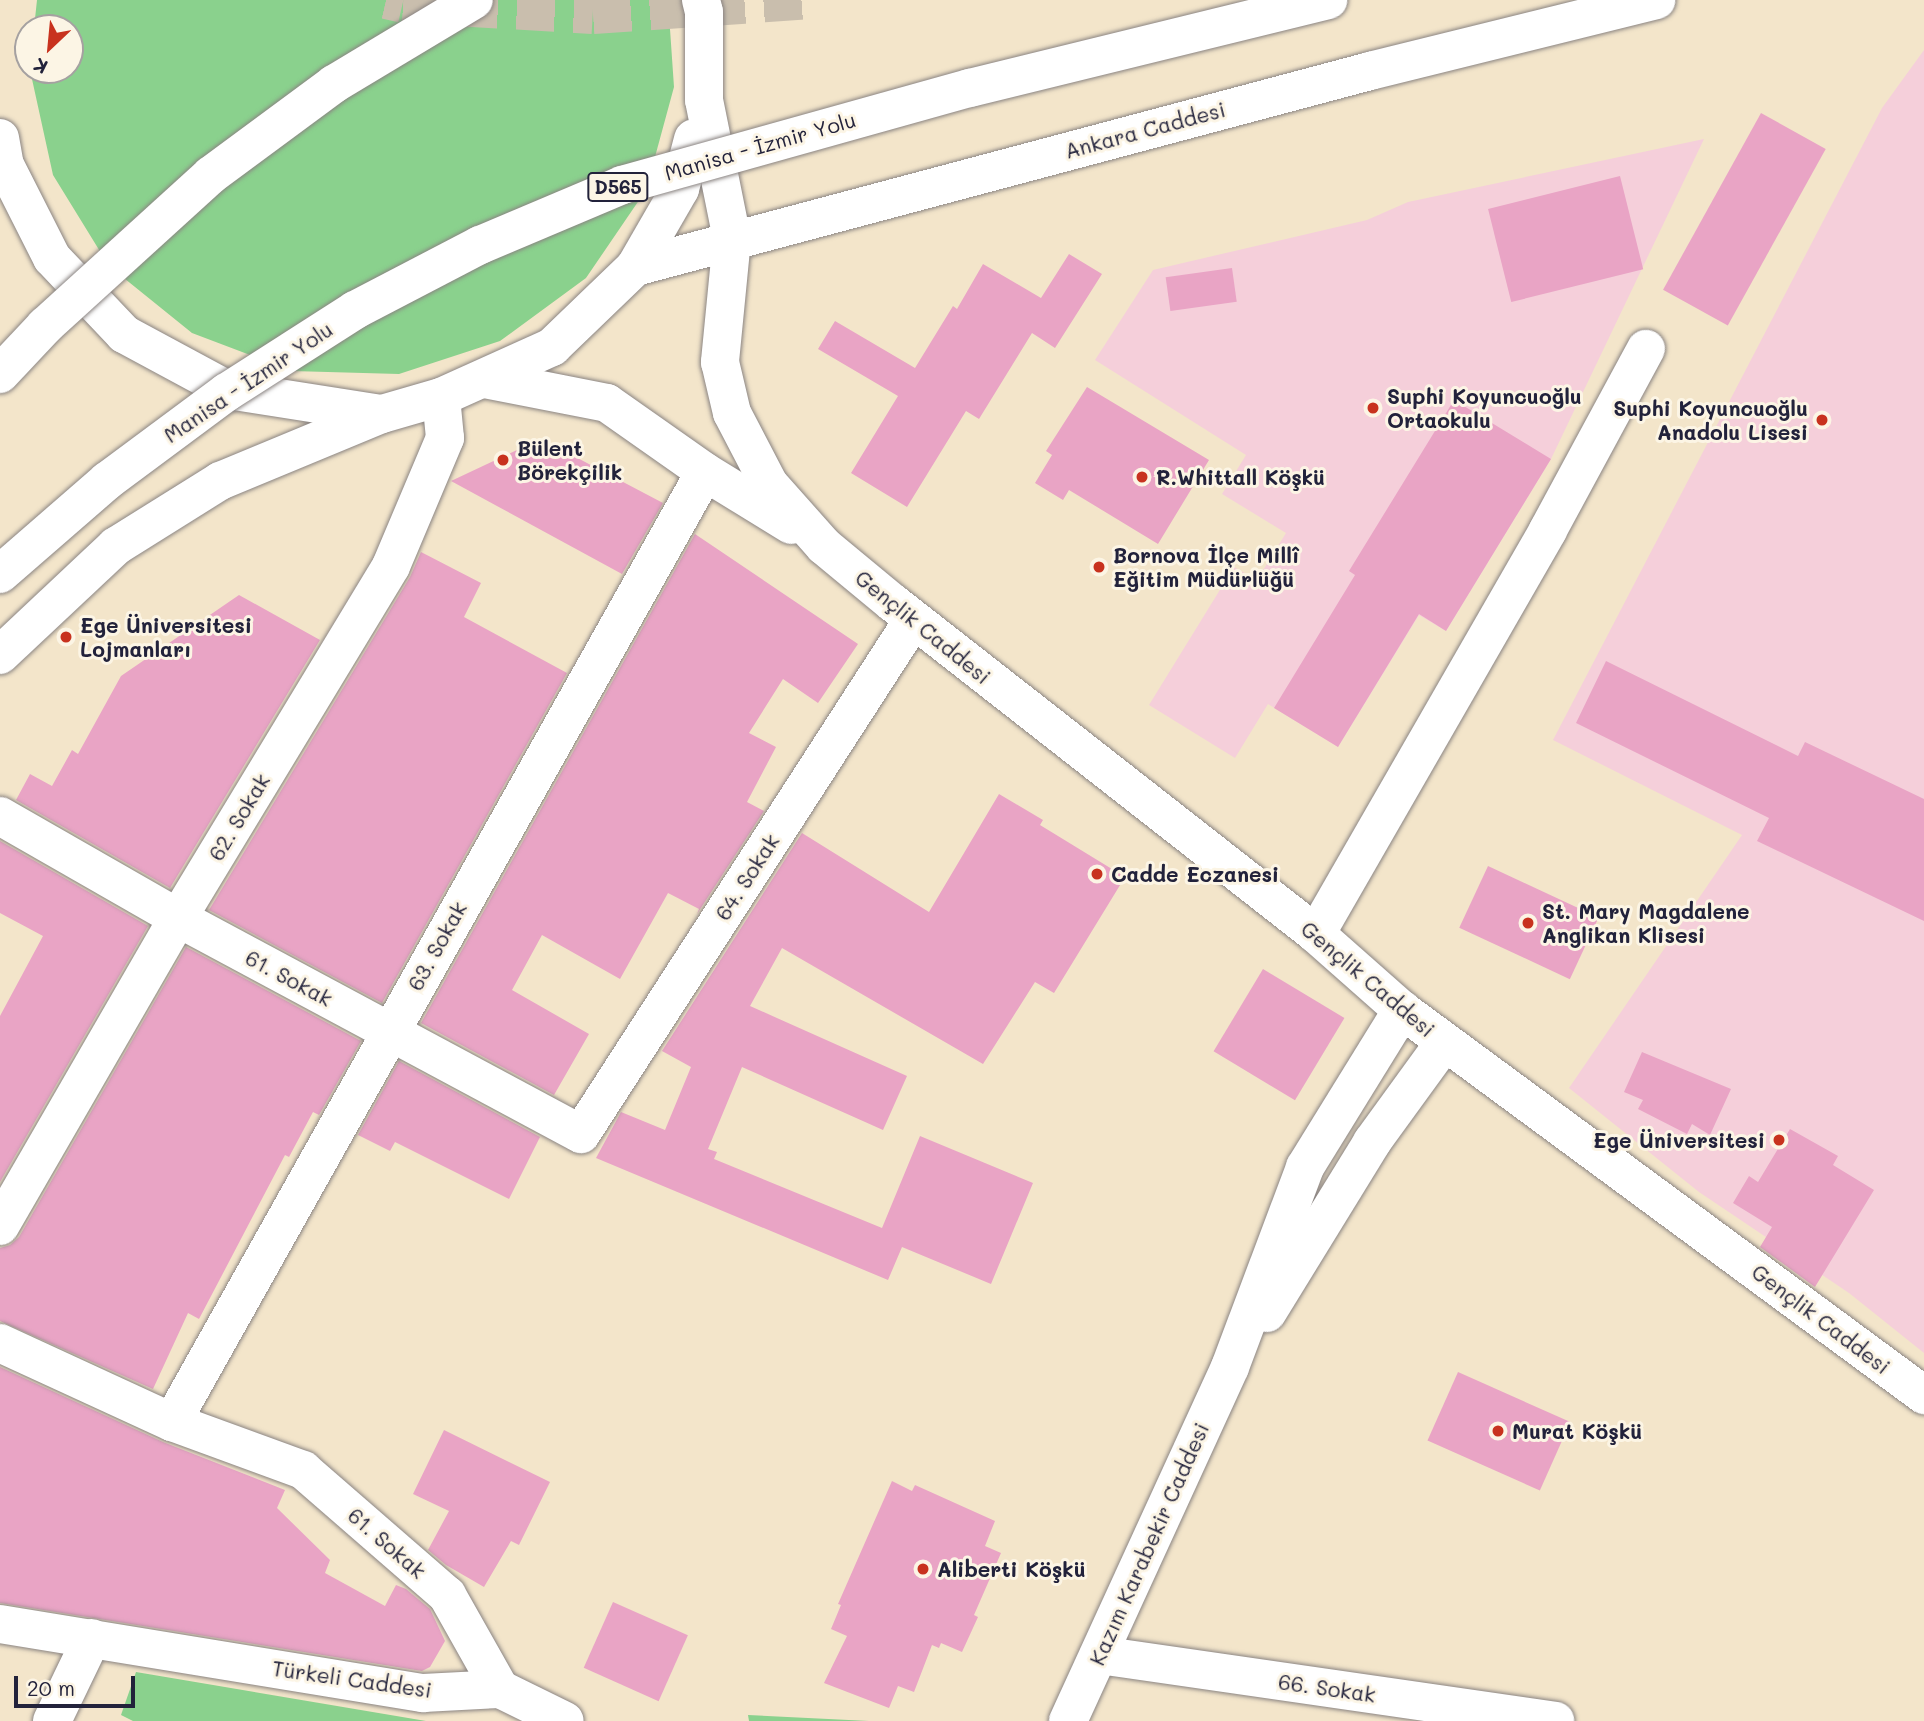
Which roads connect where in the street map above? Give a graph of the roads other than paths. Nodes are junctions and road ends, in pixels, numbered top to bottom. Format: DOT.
graph roads {
  1 [pos="474,0"];
  2 [pos="701,0"];
  3 [pos="1328,0"];
  4 [pos="1656,0"];
  5 [pos="704,100"];
  6 [pos="0,138"];
  7 [pos="732,239"];
  8 [pos="635,267"];
  9 [pos="1646,349"];
  10 [pos="0,374"];
  11 [pos="485,379"];
  12 [pos="441,397"];
  13 [pos="382,414"];
  14 [pos="705,472"];
  15 [pos="824,546"];
  16 [pos="0,574"];
  17 [pos="913,620"];
  18 [pos="0,654"];
  19 [pos="0,816"];
  20 [pos="177,918"];
  21 [pos="1316,934"];
  22 [pos="1402,1010"];
  23 [pos="389,1031"];
  24 [pos="1444,1043"];
  25 [pos="581,1134"];
  26 [pos="0,1226"];
  27 [pos="0,1343"];
  28 [pos="1230,1367"];
  29 [pos="1924,1395"];
  30 [pos="172,1422"];
  31 [pos="0,1624"];
  32 [pos="92,1638"];
  33 [pos="1099,1655"];
  34 [pos="500,1689"];
  35 [pos="52,1721"];
  36 [pos="565,1721"];
  37 [pos="1068,1721"];
  38 [pos="1555,1721"];
  1 -- 10 [label="main road, bridge"];
  2 -- 5 [label="main road"];
  3 -- 16 [label="main road, Manisa - İzmir Yolu / D565, bridge"];
  4 -- 7 [label="main road, Ankara Caddesi"];
  5 -- 7 [label="main road, Gençlik Caddesi"];
  5 -- 8 [label="main road"];
  6 -- 13 [label="main road"];
  7 -- 8 [label="main road, Ankara Caddesi"];
  7 -- 15 [label="main road, Gençlik Caddesi"];
  8 -- 11 [label="main road"];
  9 -- 21 [label="main road"];
  11 -- 12 [label="main road"];
  11 -- 14 [label="main road, Gençlik Caddesi"];
  12 -- 13 [label="main road"];
  12 -- 20 [label="main road, 62. Sokak"];
  13 -- 18 [label="main road"];
  14 -- 15 [label="main road, Gençlik Caddesi"];
  14 -- 23 [label="main road, 63. Sokak"];
  15 -- 17 [label="main road, Gençlik Caddesi"];
  17 -- 21 [label="main road, Gençlik Caddesi"];
  17 -- 25 [label="main road, 64. Sokak"];
  19 -- 20 [label="main road, 61. Sokak"];
  20 -- 23 [label="main road, 61. Sokak"];
  20 -- 26 [label="main road, 62. Sokak"];
  21 -- 22 [label="main road, Gençlik Caddesi"];
  22 -- 24 [label="main road, Gençlik Caddesi"];
  22 -- 28 [label="main road, Kazım Karabekir Caddesi"];
  23 -- 25 [label="main road, 61. Sokak"];
  23 -- 30 [label="main road, 63. Sokak"];
  24 -- 28 [label="main road, Kazım Karabekir Caddesi"];
  24 -- 29 [label="main road, Gençlik Caddesi"];
  27 -- 30 [label="main road, 61. Sokak"];
  28 -- 33 [label="main road, Kazım Karabekir Caddesi"];
  30 -- 34 [label="main road, 61. Sokak"];
  31 -- 32 [label="main road, Türkeli Caddesi"];
  32 -- 34 [label="main road, Türkeli Caddesi"];
  32 -- 35 [label="main road"];
  33 -- 37 [label="main road, Kazım Karabekir Caddesi"];
  33 -- 38 [label="main road, 66. Sokak"];
  34 -- 36 [label="main road, Türkeli Caddesi"];
}
